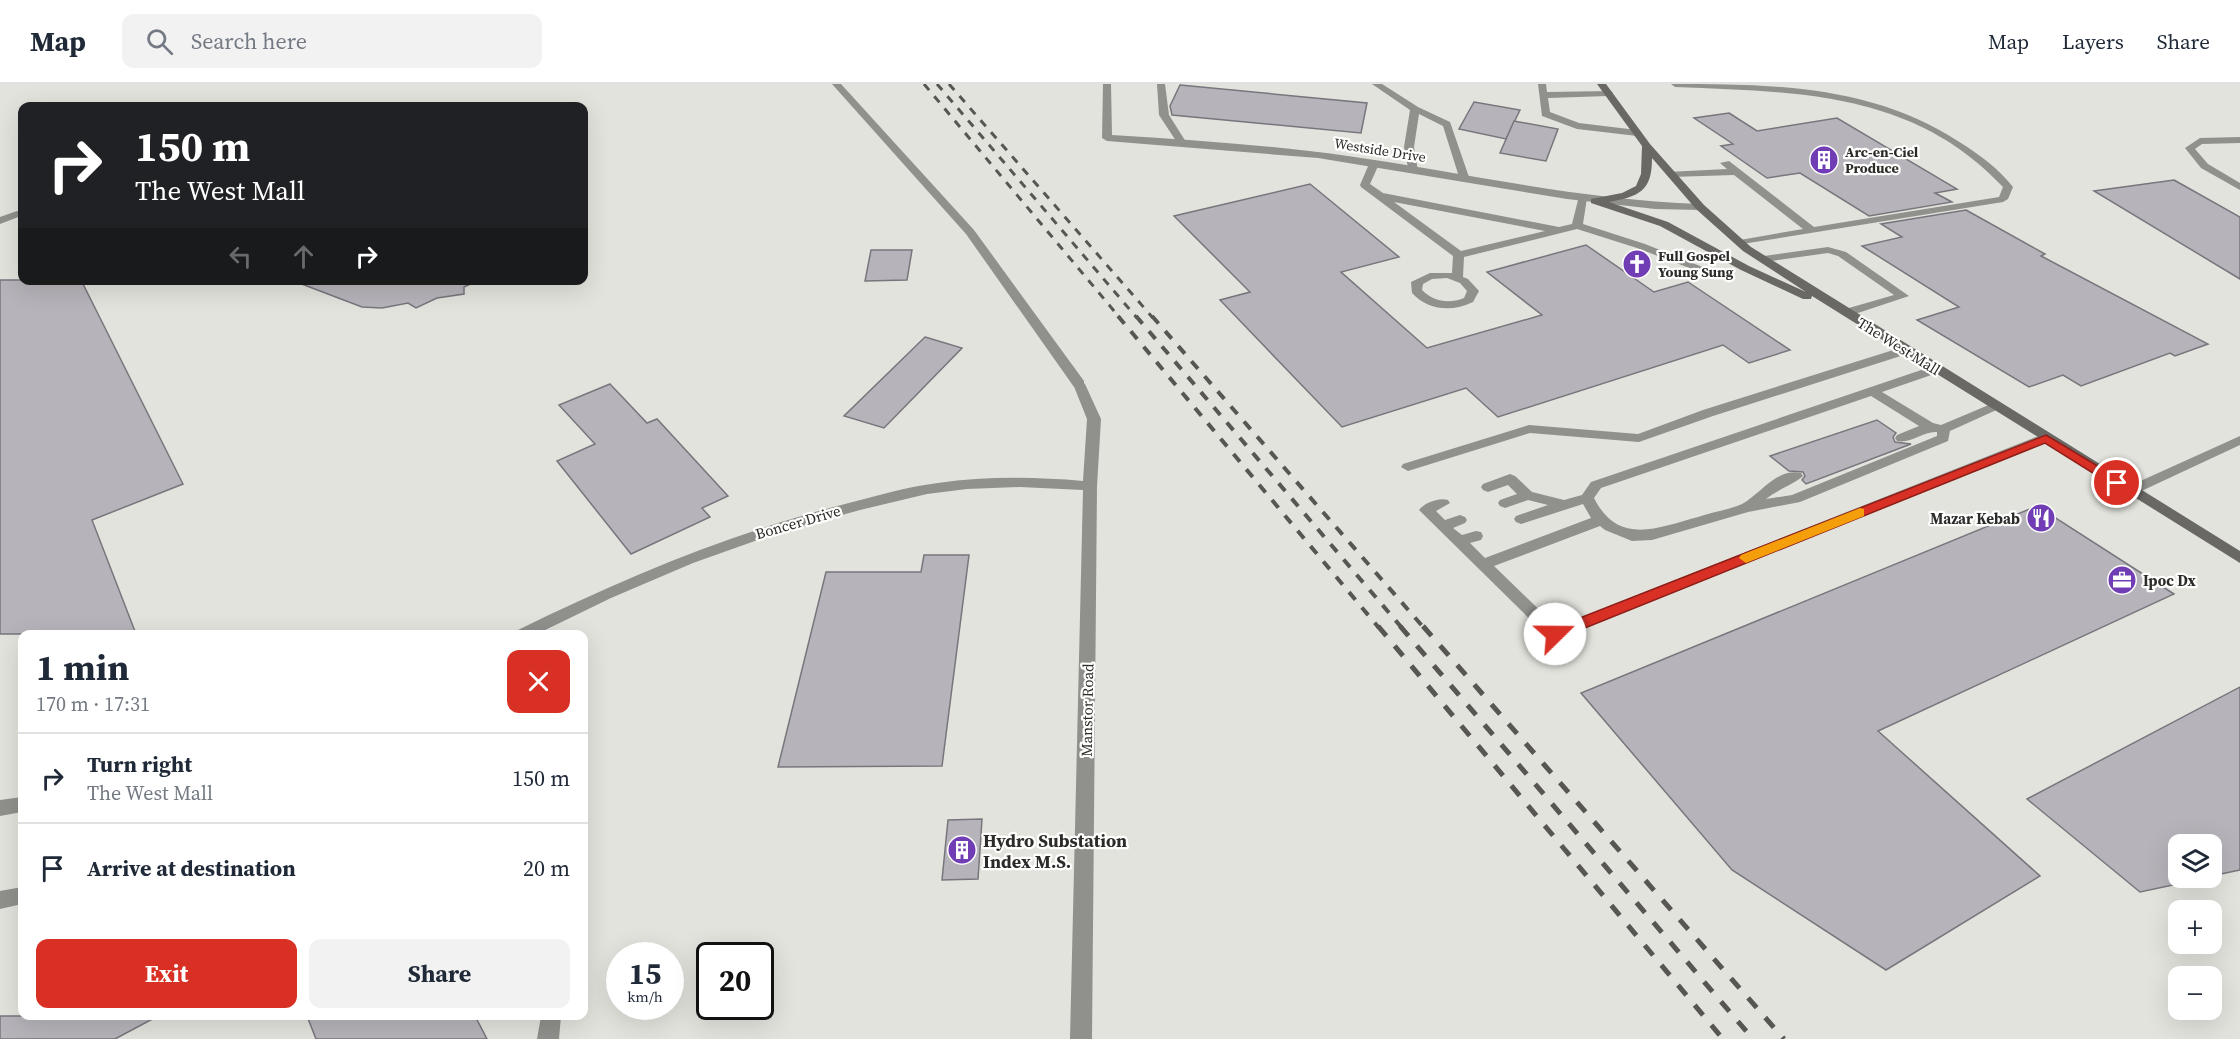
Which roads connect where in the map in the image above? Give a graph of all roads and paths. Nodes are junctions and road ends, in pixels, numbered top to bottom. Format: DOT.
graph roads {
  1 [pos="836,84"];
  2 [pos="1107,84"];
  3 [pos="1161,84"];
  4 [pos="1376,84"];
  5 [pos="1542,84"];
  6 [pos="1601,84"];
  7 [pos="1675,84"];
  8 [pos="1608,93"];
  9 [pos="1543,95"];
  10 [pos="1415,109"];
  11 [pos="1637,133"];
  12 [pos="2240,140"];
  13 [pos="1181,142"];
  14 [pos="1647,146"];
  15 [pos="1725,163"];
  16 [pos="1374,164"];
  17 [pos="1413,171"];
  18 [pos="1736,172"];
  19 [pos="1671,174"];
  20 [pos="1465,180"];
  21 [pos="2240,187"];
  22 [pos="1381,196"];
  23 [pos="1589,201"];
  24 [pos="1700,207"];
  25 [pos="17,214"];
  26 [pos="0,221"];
  27 [pos="1577,226"];
  28 [pos="1558,230"];
  29 [pos="1812,231"];
  30 [pos="1740,243"];
  31 [pos="1459,255"];
  32 [pos="1764,259"];
  33 [pos="1704,270"];
  34 [pos="1457,277"];
  35 [pos="1850,316"];
  36 [pos="1906,351"];
  37 [pos="1936,369"];
  38 [pos="1871,390"];
  39 [pos="1996,407"];
  40 [pos="1929,427"];
  41 [pos="1944,429"];
  42 [pos="1902,438"];
  43 [pos="2046,438"];
  44 [pos="2240,440"];
  45 [pos="1408,467"];
  46 [pos="1797,476"];
  47 [pos="1090,486"];
  48 [pos="1488,487"];
  49 [pos="2130,491"];
  50 [pos="1527,495"];
  51 [pos="1587,498"];
  52 [pos="1443,503"];
  53 [pos="1505,503"];
  54 [pos="1564,505"];
  55 [pos="1748,507"];
  56 [pos="1460,519"];
  57 [pos="1521,519"];
  58 [pos="1601,520"];
  59 [pos="1443,526"];
  60 [pos="1476,536"];
  61 [pos="1458,542"];
  62 [pos="2240,558"];
  63 [pos="1482,565"];
  64 [pos="532,630"];
  65 [pos="18,806"];
  66 [pos="0,808"];
  67 [pos="18,897"];
  68 [pos="0,900"];
  69 [pos="550,1020"];
  70 [pos="548,1039"];
  71 [pos="1082,1039"];
  1 -- 47 [label="street, Manstor Road"];
  2 -- 13 [label="street, Westside Drive"];
  3 -- 13 [label="street"];
  4 -- 10 [label="street"];
  5 -- 9 [label="street"];
  6 -- 8 [label="main road, The West Mall"];
  7 -- 29 [label="street"];
  8 -- 9 [label="street"];
  8 -- 11 [label="main road, The West Mall"];
  9 -- 11 [label="street"];
  10 -- 17 [label="street"];
  10 -- 20 [label="street"];
  11 -- 14 [label="main road, The West Mall"];
  12 -- 21 [label="street"];
  13 -- 16 [label="street, Westside Drive"];
  14 -- 19 [label="main road, The West Mall"];
  14 -- 23 [label="main road"];
  15 -- 18 [label="street"];
  16 -- 17 [label="street, Westside Drive"];
  16 -- 22 [label="street"];
  17 -- 20 [label="street, Westside Drive"];
  18 -- 19 [label="street"];
  18 -- 29 [label="street"];
  19 -- 24 [label="main road, The West Mall"];
  20 -- 23 [label="street, Westside Drive"];
  22 -- 28 [label="street"];
  22 -- 31 [label="street"];
  23 -- 24 [label="street, Westside Drive"];
  23 -- 27 [label="street"];
  23 -- 35 [label="main road"];
  24 -- 30 [label="main road, The West Mall"];
  25 -- 26 [label="street"];
  27 -- 28 [label="street"];
  27 -- 33 [label="street"];
  28 -- 31 [label="street"];
  29 -- 30 [label="street"];
  30 -- 32 [label="main road, The West Mall"];
  31 -- 34 [label="street"];
  32 -- 35 [label="main road, The West Mall"];
  32 -- 35 [label="street"];
  35 -- 36 [label="main road, The West Mall"];
  36 -- 37 [label="main road, The West Mall"];
  36 -- 45 [label="street"];
  37 -- 38 [label="street"];
  37 -- 39 [label="main road, The West Mall"];
  38 -- 40 [label="street"];
  38 -- 51 [label="street"];
  39 -- 41 [label="street"];
  39 -- 43 [label="main road, The West Mall"];
  40 -- 41 [label="street"];
  40 -- 42 [label="street"];
  41 -- 55 [label="street"];
  43 -- 49 [label="main road, The West Mall"];
  43 -- 63 [label="street"];
  44 -- 49 [label="street"];
  46 -- 55 [label="street"];
  47 -- 64 [label="street, Boncer Drive"];
  47 -- 71 [label="street, Manstor Road"];
  48 -- 50 [label="street"];
  49 -- 62 [label="main road, The West Mall"];
  50 -- 53 [label="street"];
  50 -- 54 [label="street"];
  51 -- 54 [label="street"];
  51 -- 58 [label="street"];
  52 -- 59 [label="street"];
  54 -- 57 [label="street"];
  55 -- 58 [label="street"];
  56 -- 59 [label="street"];
  58 -- 63 [label="street"];
  59 -- 61 [label="street"];
  60 -- 61 [label="street"];
  61 -- 63 [label="street"];
  65 -- 66 [label="street"];
  67 -- 68 [label="street"];
  69 -- 70 [label="street"];
}
